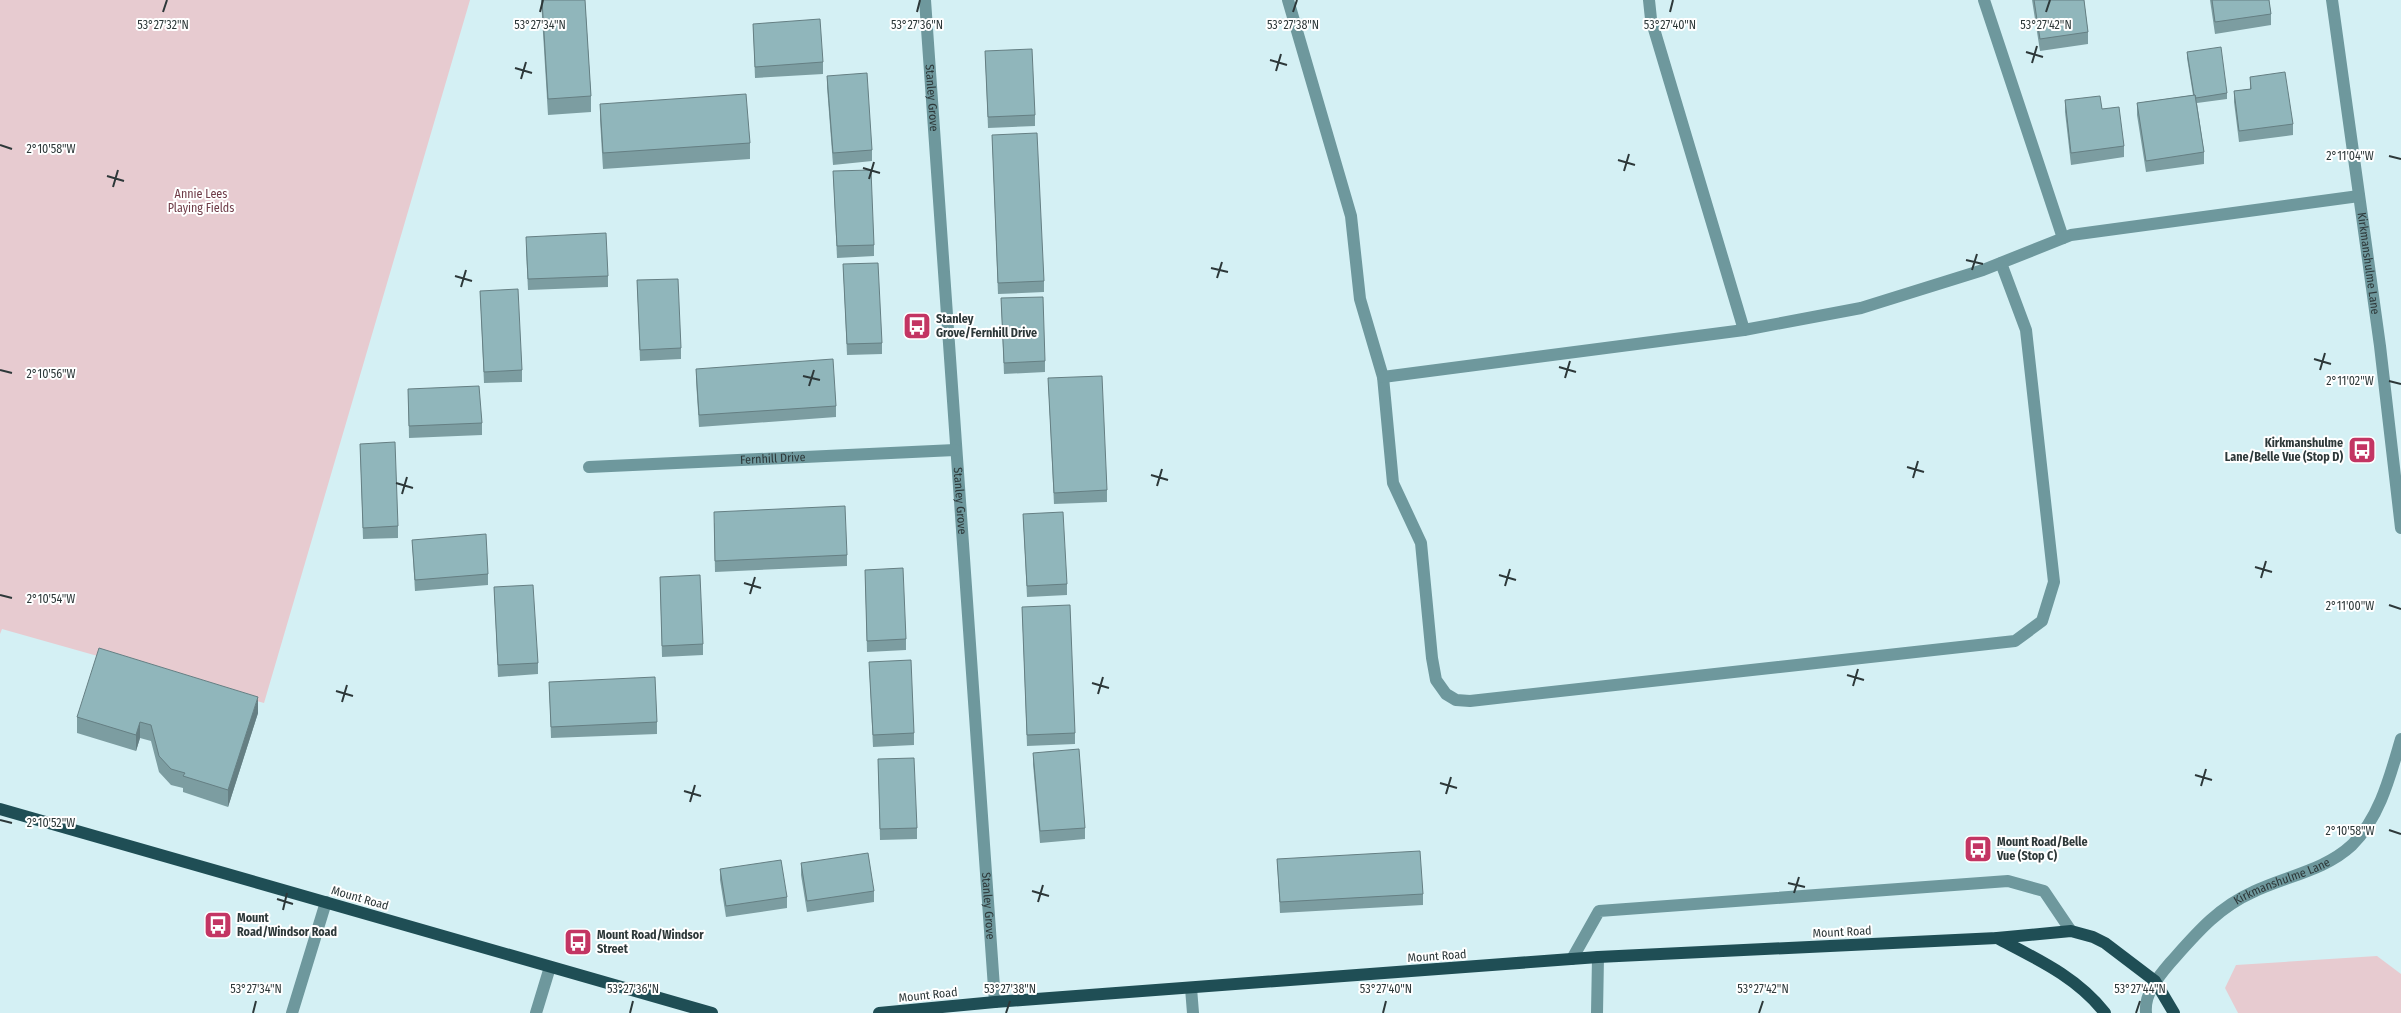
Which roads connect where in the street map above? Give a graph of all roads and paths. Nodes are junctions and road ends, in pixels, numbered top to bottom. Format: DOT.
graph roads {
  1 [pos="925,0"];
  2 [pos="1288,0"];
  3 [pos="1650,0"];
  4 [pos="1984,0"];
  5 [pos="2332,0"];
  6 [pos="2359,196"];
  7 [pos="2063,238"];
  8 [pos="2001,263"];
  9 [pos="1744,330"];
  10 [pos="1383,377"];
  11 [pos="955,450"];
  12 [pos="2397,462"];
  13 [pos="589,467"];
  14 [pos="2401,528"];
  15 [pos="2401,739"];
  16 [pos="0,809"];
  17 [pos="326,902"];
  18 [pos="2071,931"];
  19 [pos="1997,938"];
  20 [pos="1598,957"];
  21 [pos="1572,960"];
  22 [pos="550,967"];
  23 [pos="2155,981"];
  24 [pos="1191,988"];
  25 [pos="995,1002"];
  26 [pos="943,1010"];
  27 [pos="292,1013"];
  28 [pos="536,1013"];
  29 [pos="712,1013"];
  30 [pos="879,1013"];
  31 [pos="1193,1013"];
  32 [pos="1597,1013"];
  33 [pos="2105,1013"];
  34 [pos="2146,1013"];
  35 [pos="2174,1013"];
  1 -- 11 [label="street, Stanley Grove"];
  2 -- 10 [label="street"];
  3 -- 9 [label="street"];
  4 -- 7 [label="street"];
  5 -- 6 [label="street, Kirkmanshulme Lane"];
  6 -- 7 [label="street"];
  6 -- 12 [label="street, Kirkmanshulme Lane"];
  7 -- 8 [label="street"];
  8 -- 9 [label="street"];
  8 -- 10 [label="street"];
  9 -- 10 [label="street"];
  11 -- 13 [label="street, Fernhill Drive"];
  11 -- 25 [label="street, Stanley Grove"];
  12 -- 14 [label="street, Kirkmanshulme Lane"];
  15 -- 23 [label="street, Kirkmanshulme Lane"];
  16 -- 17 [label="main road, Mount Road"];
  17 -- 22 [label="main road, Mount Road"];
  17 -- 27 [label="street"];
  18 -- 19 [label="main road, Mount Road"];
  18 -- 21 [label="street"];
  18 -- 23 [label="main road, Mount Road"];
  19 -- 20 [label="main road, Mount Road"];
  19 -- 33 [label="main road"];
  20 -- 21 [label="main road, Mount Road"];
  20 -- 32 [label="street"];
  21 -- 24 [label="main road, Mount Road"];
  22 -- 28 [label="street"];
  22 -- 29 [label="main road, Mount Road"];
  23 -- 34 [label="street, Kirkmanshulme Lane"];
  23 -- 35 [label="main road, Mount Road"];
  24 -- 25 [label="main road, Mount Road"];
  24 -- 31 [label="street"];
  25 -- 26 [label="main road, Mount Road"];
  26 -- 30 [label="main road, Mount Road"];
}
